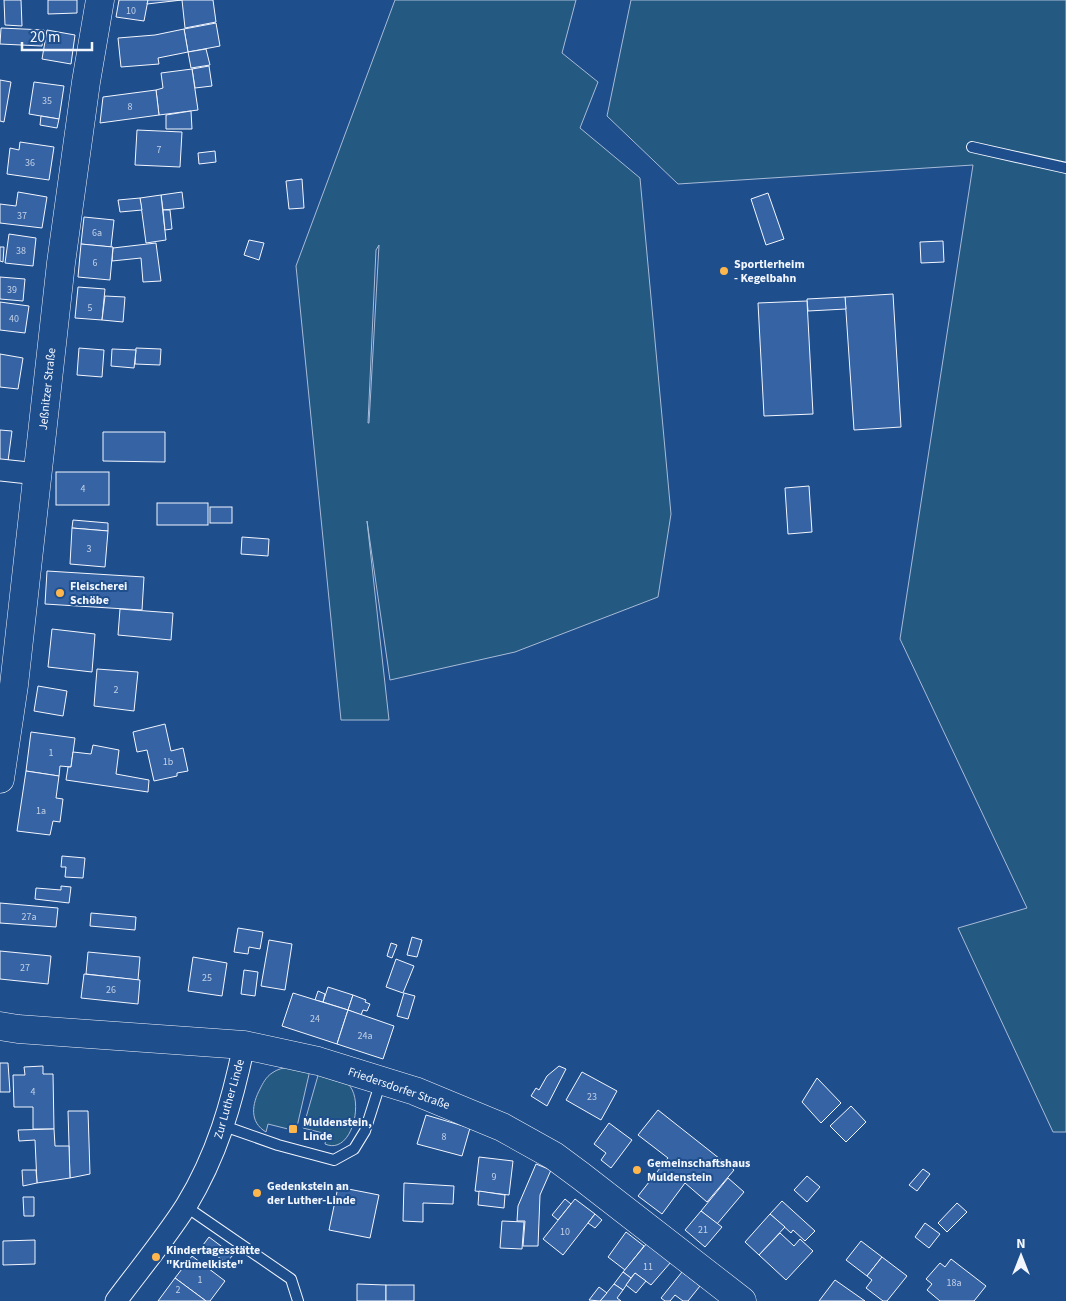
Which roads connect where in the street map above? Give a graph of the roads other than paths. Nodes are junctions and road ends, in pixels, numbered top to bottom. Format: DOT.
graph roads {
  1 [pos="100,0"];
  2 [pos="972,147"];
  3 [pos="1066,168"];
  4 [pos="0,470"];
  5 [pos="38,474"];
  6 [pos="0,778"];
  7 [pos="0,1026"];
  8 [pos="244,1046"];
  9 [pos="381,1080"];
  10 [pos="224,1126"];
  11 [pos="185,1206"];
  12 [pos="116,1301"];
  13 [pos="298,1301"];
  14 [pos="742,1301"];
  1 -- 5 [label="main road, Jeßnitzer Straße"];
  2 -- 3 [label="lane"];
  4 -- 5 [label="street"];
  5 -- 6 [label="main road, Jeßnitzer Straße"];
  7 -- 8 [label="main road, Friedersdorfer Straße"];
  8 -- 9 [label="main road, Friedersdorfer Straße"];
  8 -- 10 [label="street, Zur Luther Linde"];
  9 -- 10 [label="lane"];
  9 -- 14 [label="main road, Friedersdorfer Straße"];
  10 -- 11 [label="street, Zur Luther Linde"];
  11 -- 12 [label="street, Zur Luther Linde"];
  11 -- 13 [label="lane"];
}
